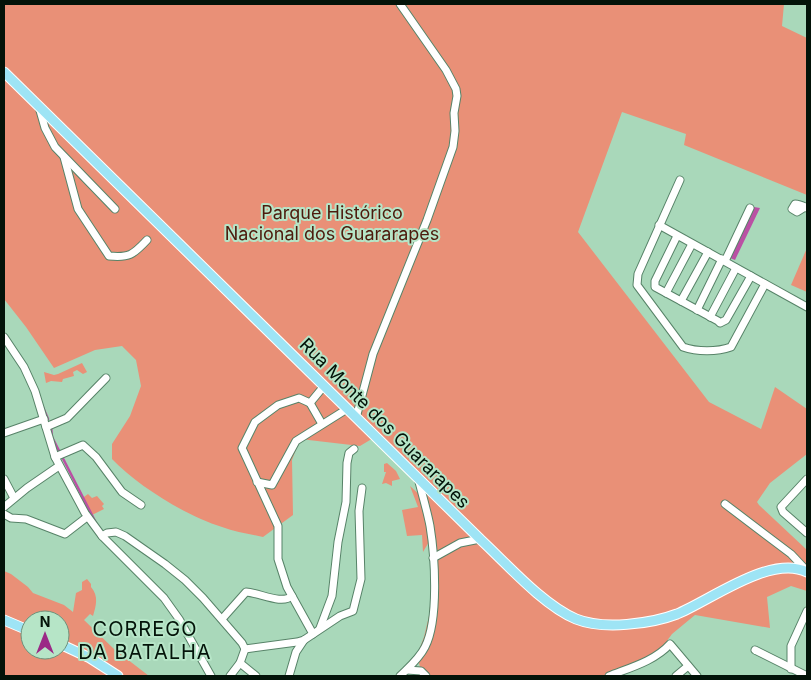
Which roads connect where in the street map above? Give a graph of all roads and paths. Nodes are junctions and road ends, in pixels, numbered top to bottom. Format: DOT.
graph roads {
  1 [pos="400,4"];
  2 [pos="4,72"];
  3 [pos="39,106"];
  4 [pos="64,157"];
  5 [pos="680,180"];
  6 [pos="750,208"];
  7 [pos="115,209"];
  8 [pos="659,225"];
  9 [pos="677,236"];
  10 [pos="146,240"];
  11 [pos="692,244"];
  12 [pos="708,252"];
  13 [pos="724,260"];
  14 [pos="736,268"];
  15 [pos="751,276"];
  16 [pos="765,284"];
  17 [pos="666,293"];
  18 [pos="681,301"];
  19 [pos="807,307"];
  20 [pos="697,310"];
  21 [pos="710,317"];
  22 [pos="4,337"];
  23 [pos="106,378"];
  24 [pos="324,386"];
  25 [pos="310,403"];
  26 [pos="347,409"];
  27 [pos="356,418"];
  28 [pos="45,423"];
  29 [pos="322,424"];
  30 [pos="4,433"];
  31 [pos="354,449"];
  32 [pos="55,457"];
  33 [pos="59,466"];
  34 [pos="417,475"];
  35 [pos="4,479"];
  36 [pos="807,479"];
  37 [pos="257,482"];
  38 [pos="362,488"];
  39 [pos="14,498"];
  40 [pos="725,504"];
  41 [pos="141,505"];
  42 [pos="4,508"];
  43 [pos="4,514"];
  44 [pos="87,516"];
  45 [pos="807,533"];
  46 [pos="102,536"];
  47 [pos="480,539"];
  48 [pos="433,558"];
  49 [pos="807,571"];
  50 [pos="292,596"];
  51 [pos="807,611"];
  52 [pos="219,617"];
  53 [pos="4,620"];
  54 [pos="20,627"];
  55 [pos="320,629"];
  56 [pos="313,634"];
  57 [pos="304,640"];
  58 [pos="70,649"];
  59 [pos="245,649"];
  60 [pos="755,650"];
  61 [pos="240,663"];
  62 [pos="688,666"];
  63 [pos="407,670"];
  64 [pos="791,670"];
  65 [pos="118,676"];
  66 [pos="211,676"];
  67 [pos="230,676"];
  68 [pos="256,676"];
  69 [pos="289,676"];
  70 [pos="400,676"];
  71 [pos="426,676"];
  72 [pos="609,676"];
  73 [pos="676,676"];
  74 [pos="697,676"];
  75 [pos="807,676"];
  1 -- 27 [label="street"];
  2 -- 3 [label="main road, Rua Monte dos Guararapes"];
  3 -- 4 [label="street"];
  3 -- 24 [label="main road, Rua Monte dos Guararapes"];
  4 -- 7 [label="street"];
  4 -- 10 [label="street"];
  5 -- 8 [label="street"];
  6 -- 13 [label="street"];
  8 -- 9 [label="street"];
  8 -- 16 [label="street"];
  9 -- 11 [label="street"];
  9 -- 17 [label="street"];
  11 -- 12 [label="street"];
  11 -- 17 [label="street"];
  12 -- 13 [label="street"];
  12 -- 18 [label="street"];
  13 -- 14 [label="street"];
  13 -- 20 [label="street"];
  14 -- 15 [label="street"];
  14 -- 21 [label="street"];
  15 -- 16 [label="street"];
  15 -- 21 [label="street"];
  16 -- 19 [label="street"];
  17 -- 18 [label="street"];
  18 -- 20 [label="street"];
  20 -- 21 [label="street"];
  22 -- 28 [label="street"];
  23 -- 28 [label="street"];
  24 -- 25 [label="street"];
  24 -- 26 [label="main road, Rua Monte dos Guararapes"];
  25 -- 29 [label="street"];
  25 -- 37 [label="street"];
  26 -- 27 [label="main road, Rua Monte dos Guararapes"];
  26 -- 29 [label="street"];
  27 -- 34 [label="main road, Rua Monte dos Guararapes"];
  28 -- 30 [label="street"];
  28 -- 32 [label="street"];
  29 -- 37 [label="street"];
  31 -- 55 [label="street"];
  32 -- 33 [label="street"];
  32 -- 41 [label="street"];
  33 -- 39 [label="street"];
  33 -- 44 [label="street"];
  34 -- 47 [label="main road, Rua Monte dos Guararapes"];
  34 -- 48 [label="street"];
  35 -- 39 [label="street"];
  36 -- 45 [label="street"];
  37 -- 50 [label="street"];
  38 -- 55 [label="street"];
  39 -- 42 [label="street"];
  40 -- 49 [label="street"];
  43 -- 44 [label="street"];
  44 -- 46 [label="street"];
  46 -- 52 [label="street"];
  46 -- 66 [label="street"];
  47 -- 48 [label="street"];
  47 -- 49 [label="main road, Rua Monte dos Guararapes"];
  48 -- 63 [label="street"];
  50 -- 52 [label="street"];
  50 -- 56 [label="street"];
  51 -- 64 [label="street"];
  52 -- 59 [label="street"];
  53 -- 54 [label="main road"];
  55 -- 56 [label="street"];
  56 -- 57 [label="street"];
  57 -- 59 [label="street"];
  57 -- 69 [label="street"];
  58 -- 65 [label="main road"];
  59 -- 61 [label="street"];
  60 -- 64 [label="street"];
  61 -- 67 [label="street"];
  61 -- 68 [label="street"];
  62 -- 72 [label="street"];
  62 -- 73 [label="street"];
  62 -- 74 [label="street"];
  63 -- 70 [label="street"];
  63 -- 71 [label="street"];
  64 -- 75 [label="street"];
}
